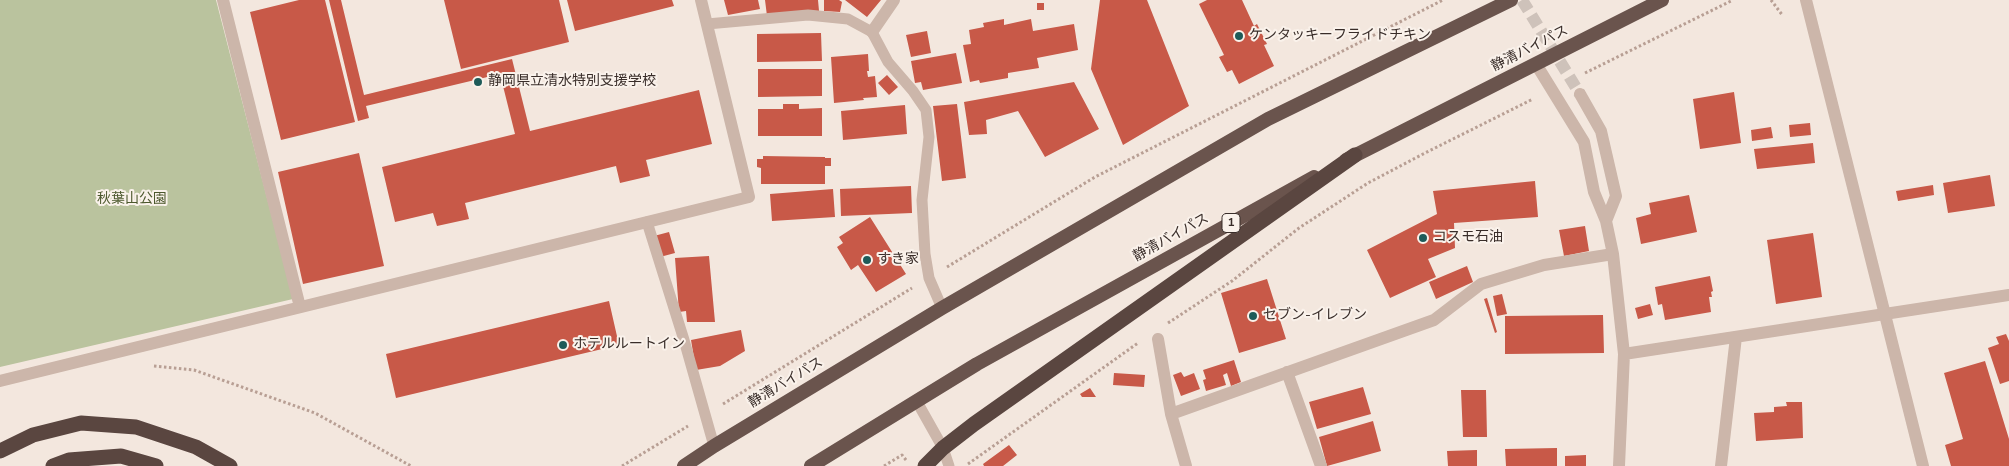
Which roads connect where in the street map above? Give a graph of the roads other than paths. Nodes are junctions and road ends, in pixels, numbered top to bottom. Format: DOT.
graph roads {
  1 [pos="223,0"];
  2 [pos="700,0"];
  3 [pos="894,0"];
  4 [pos="1662,0"];
  5 [pos="1806,0"];
  6 [pos="1505,1"];
  7 [pos="707,24"];
  8 [pos="872,32"];
  9 [pos="1536,64"];
  10 [pos="1580,94"];
  11 [pos="1355,155"];
  12 [pos="647,222"];
  13 [pos="1606,222"];
  14 [pos="1613,254"];
  15 [pos="2009,296"];
  16 [pos="300,307"];
  17 [pos="942,308"];
  18 [pos="1885,314"];
  19 [pos="1736,337"];
  20 [pos="1158,339"];
  21 [pos="1624,354"];
  22 [pos="1287,372"];
  23 [pos="0,381"];
  24 [pos="916,400"];
  25 [pos="1171,414"];
  26 [pos="714,446"];
  27 [pos="943,448"];
  28 [pos="0,451"];
  29 [pos="53,466"];
  30 [pos="156,466"];
  31 [pos="230,466"];
  32 [pos="684,466"];
  33 [pos="811,466"];
  34 [pos="925,466"];
  35 [pos="949,466"];
  36 [pos="1186,466"];
  37 [pos="1322,466"];
  38 [pos="1619,466"];
  39 [pos="1720,466"];
  40 [pos="1923,466"];
  1 -- 16 [label="street"];
  2 -- 7 [label="street"];
  3 -- 8 [label="street"];
  4 -- 9 [label="highway, 静清バイパス / 1"];
  5 -- 18 [label="street"];
  6 -- 17 [label="highway, 静清バイパス"];
  7 -- 8 [label="lane"];
  7 -- 12 [label="street"];
  8 -- 17 [label="lane"];
  9 -- 11 [label="highway, 静清バイパス / 1"];
  9 -- 13 [label="street"];
  10 -- 13 [label="street"];
  11 -- 24 [label="highway, 静清バイパス / 1"];
  11 -- 27 [label="highway"];
  12 -- 16 [label="street"];
  12 -- 26 [label="lane"];
  13 -- 14 [label="street"];
  14 -- 21 [label="street"];
  14 -- 22 [label="street"];
  15 -- 18 [label="street"];
  16 -- 23 [label="street"];
  17 -- 26 [label="highway, 静清バイパス"];
  18 -- 19 [label="street"];
  18 -- 40 [label="street"];
  19 -- 21 [label="street"];
  19 -- 39 [label="street"];
  20 -- 25 [label="street"];
  21 -- 38 [label="street"];
  22 -- 25 [label="street"];
  22 -- 37 [label="street"];
  24 -- 27 [label="lane"];
  24 -- 33 [label="highway, 静清バイパス / 1"];
  25 -- 36 [label="street"];
  26 -- 32 [label="highway, 静清バイパス"];
  27 -- 34 [label="highway"];
  27 -- 35 [label="lane"];
  28 -- 31 [label="highway"];
  29 -- 30 [label="highway"];
}
